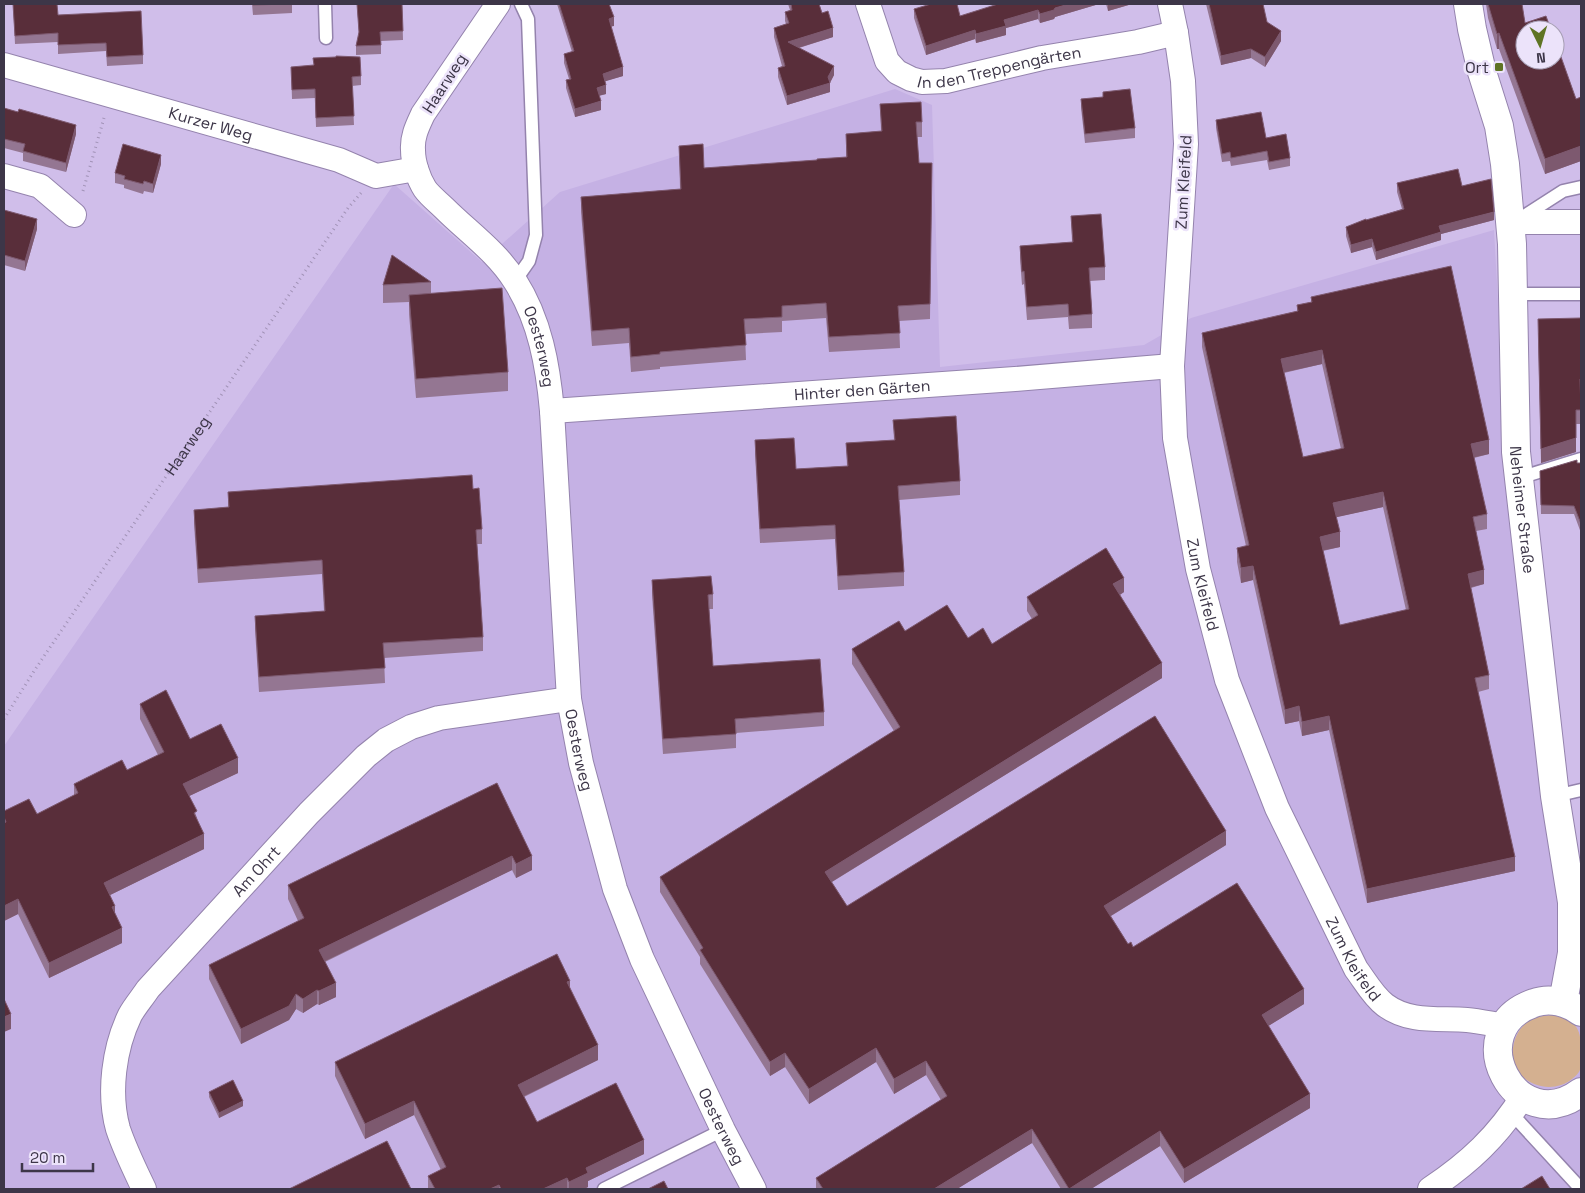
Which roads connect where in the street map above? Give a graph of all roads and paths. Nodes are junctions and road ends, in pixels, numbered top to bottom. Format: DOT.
graph roads {
  1 [pos="325,4"];
  2 [pos="498,4"];
  3 [pos="521,4"];
  4 [pos="868,4"];
  5 [pos="1170,4"];
  6 [pos="1468,4"];
  7 [pos="1176,33"];
  8 [pos="326,38"];
  9 [pos="4,65"];
  10 [pos="110,96"];
  11 [pos="416,169"];
  12 [pos="4,176"];
  13 [pos="376,176"];
  14 [pos="1581,187"];
  15 [pos="74,215"];
  16 [pos="1581,222"];
  17 [pos="1513,223"];
  18 [pos="515,281"];
  19 [pos="1513,294"];
  20 [pos="1581,294"];
  21 [pos="1172,366"];
  22 [pos="552,412"];
  23 [pos="1581,459"];
  24 [pos="1519,478"];
  25 [pos="569,699"];
  26 [pos="4,719"];
  27 [pos="1568,793"];
  28 [pos="1572,1007"];
  29 [pos="1505,1026"];
  30 [pos="1581,1092"];
  31 [pos="1517,1105"];
  32 [pos="723,1130"];
  33 [pos="144,1189"];
  34 [pos="604,1189"];
  35 [pos="754,1189"];
  36 [pos="1430,1189"];
  37 [pos="1580,1189"];
  1 -- 8 [label="lane"];
  2 -- 11 [label="street, Haarweg"];
  3 -- 18 [label="lane"];
  4 -- 7 [label="street, In den Treppengärten"];
  5 -- 7 [label="street, Zum Kleifeld"];
  6 -- 17 [label="main road, Neheimer Straße"];
  7 -- 21 [label="street, Zum Kleifeld"];
  9 -- 10 [label="street, Kurzer Weg"];
  10 -- 13 [label="street, Kurzer Weg"];
  10 -- 15 [label="path"];
  11 -- 13 [label="street"];
  11 -- 18 [label="street, Oesterweg"];
  12 -- 15 [label="street"];
  13 -- 26 [label="path, Haarweg"];
  14 -- 17 [label="lane"];
  16 -- 17 [label="street"];
  17 -- 19 [label="main road, Neheimer Straße"];
  18 -- 22 [label="street, Oesterweg"];
  19 -- 20 [label="lane"];
  19 -- 24 [label="main road, Neheimer Straße"];
  21 -- 22 [label="street, Hinter den Gärten"];
  21 -- 29 [label="street, Zum Kleifeld"];
  22 -- 25 [label="street, Oesterweg"];
  23 -- 24 [label="lane"];
  24 -- 27 [label="main road, Neheimer Straße"];
  25 -- 32 [label="street, Oesterweg"];
  25 -- 33 [label="street, Am Ohrt"];
  27 -- 28 [label="main road, Neheimer Straße"];
  28 -- 29 [label="main road"];
  29 -- 31 [label="main road"];
  30 -- 31 [label="main road"];
  31 -- 36 [label="street"];
  31 -- 37 [label="lane"];
  32 -- 34 [label="lane"];
  32 -- 35 [label="street, Oesterweg"];
}
